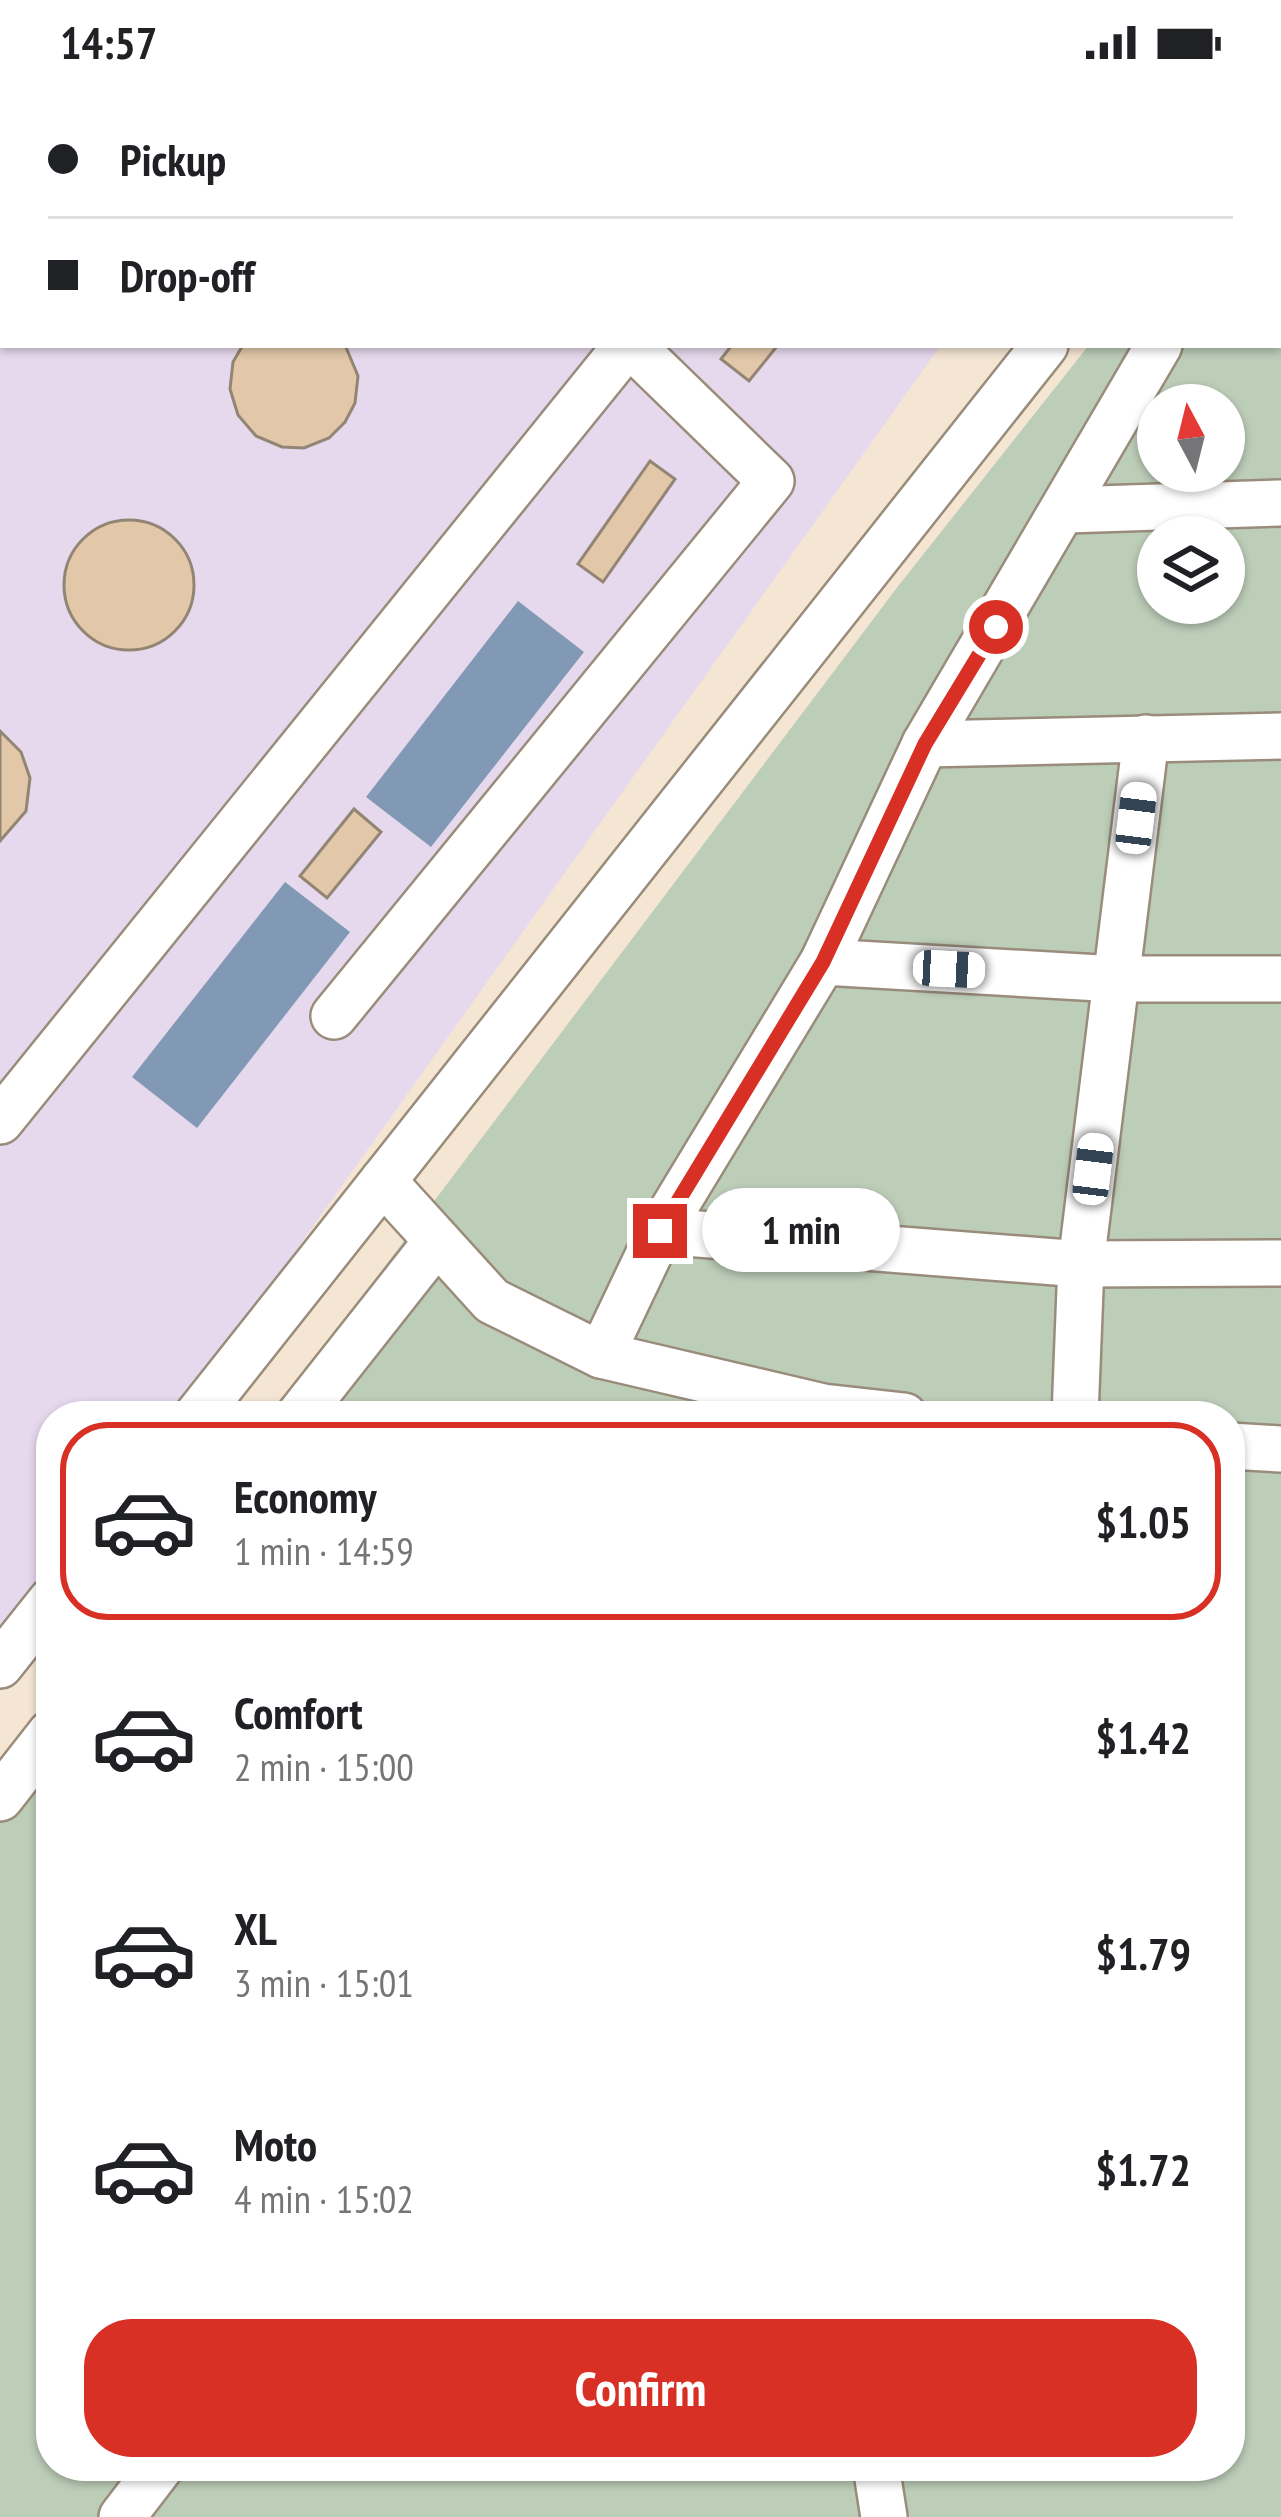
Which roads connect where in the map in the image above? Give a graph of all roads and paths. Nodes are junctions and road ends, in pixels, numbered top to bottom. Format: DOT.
graph roads {
  1 [pos="627,348"];
  2 [pos="632,348"];
  3 [pos="1043,348"];
  4 [pos="1158,348"];
  5 [pos="1281,503"];
  6 [pos="1066,510"];
  7 [pos="1281,736"];
  8 [pos="1146,738"];
  9 [pos="925,744"];
  10 [pos="823,962"];
  11 [pos="1117,979"];
  12 [pos="1281,979"];
  13 [pos="334,1016"];
  14 [pos="0,1121"];
  15 [pos="383,1181"];
  16 [pos="660,1231"];
  17 [pos="436,1241"];
  18 [pos="1281,1263"];
  19 [pos="1082,1264"];
  20 [pos="601,1355"];
  21 [pos="209,1401"];
  22 [pos="311,1401"];
  23 [pos="779,1401"];
  24 [pos="1076,1401"];
  25 [pos="1245,1447"];
  26 [pos="1281,1449"];
  27 [pos="36,1619"];
  28 [pos="0,1665"];
  29 [pos="36,1752"];
  30 [pos="0,1798"];
  31 [pos="150,2481"];
  32 [pos="878,2481"];
  33 [pos="122,2517"];
  34 [pos="884,2517"];
  1 -- 14 [label="street"];
  2 -- 13 [label="street"];
  3 -- 15 [label="street"];
  4 -- 6 [label="street"];
  5 -- 6 [label="street"];
  6 -- 9 [label="street"];
  7 -- 8 [label="street"];
  8 -- 9 [label="street"];
  8 -- 11 [label="street"];
  9 -- 10 [label="street"];
  10 -- 11 [label="street"];
  10 -- 16 [label="street"];
  11 -- 12 [label="street"];
  11 -- 19 [label="street"];
  15 -- 17 [label="street"];
  15 -- 21 [label="street"];
  16 -- 19 [label="street"];
  16 -- 20 [label="street"];
  17 -- 20 [label="street"];
  17 -- 22 [label="street"];
  18 -- 19 [label="street"];
  19 -- 24 [label="street"];
  20 -- 23 [label="street"];
  25 -- 26 [label="street"];
  27 -- 28 [label="street"];
  29 -- 30 [label="street"];
  31 -- 33 [label="street"];
  32 -- 34 [label="street"];
}
